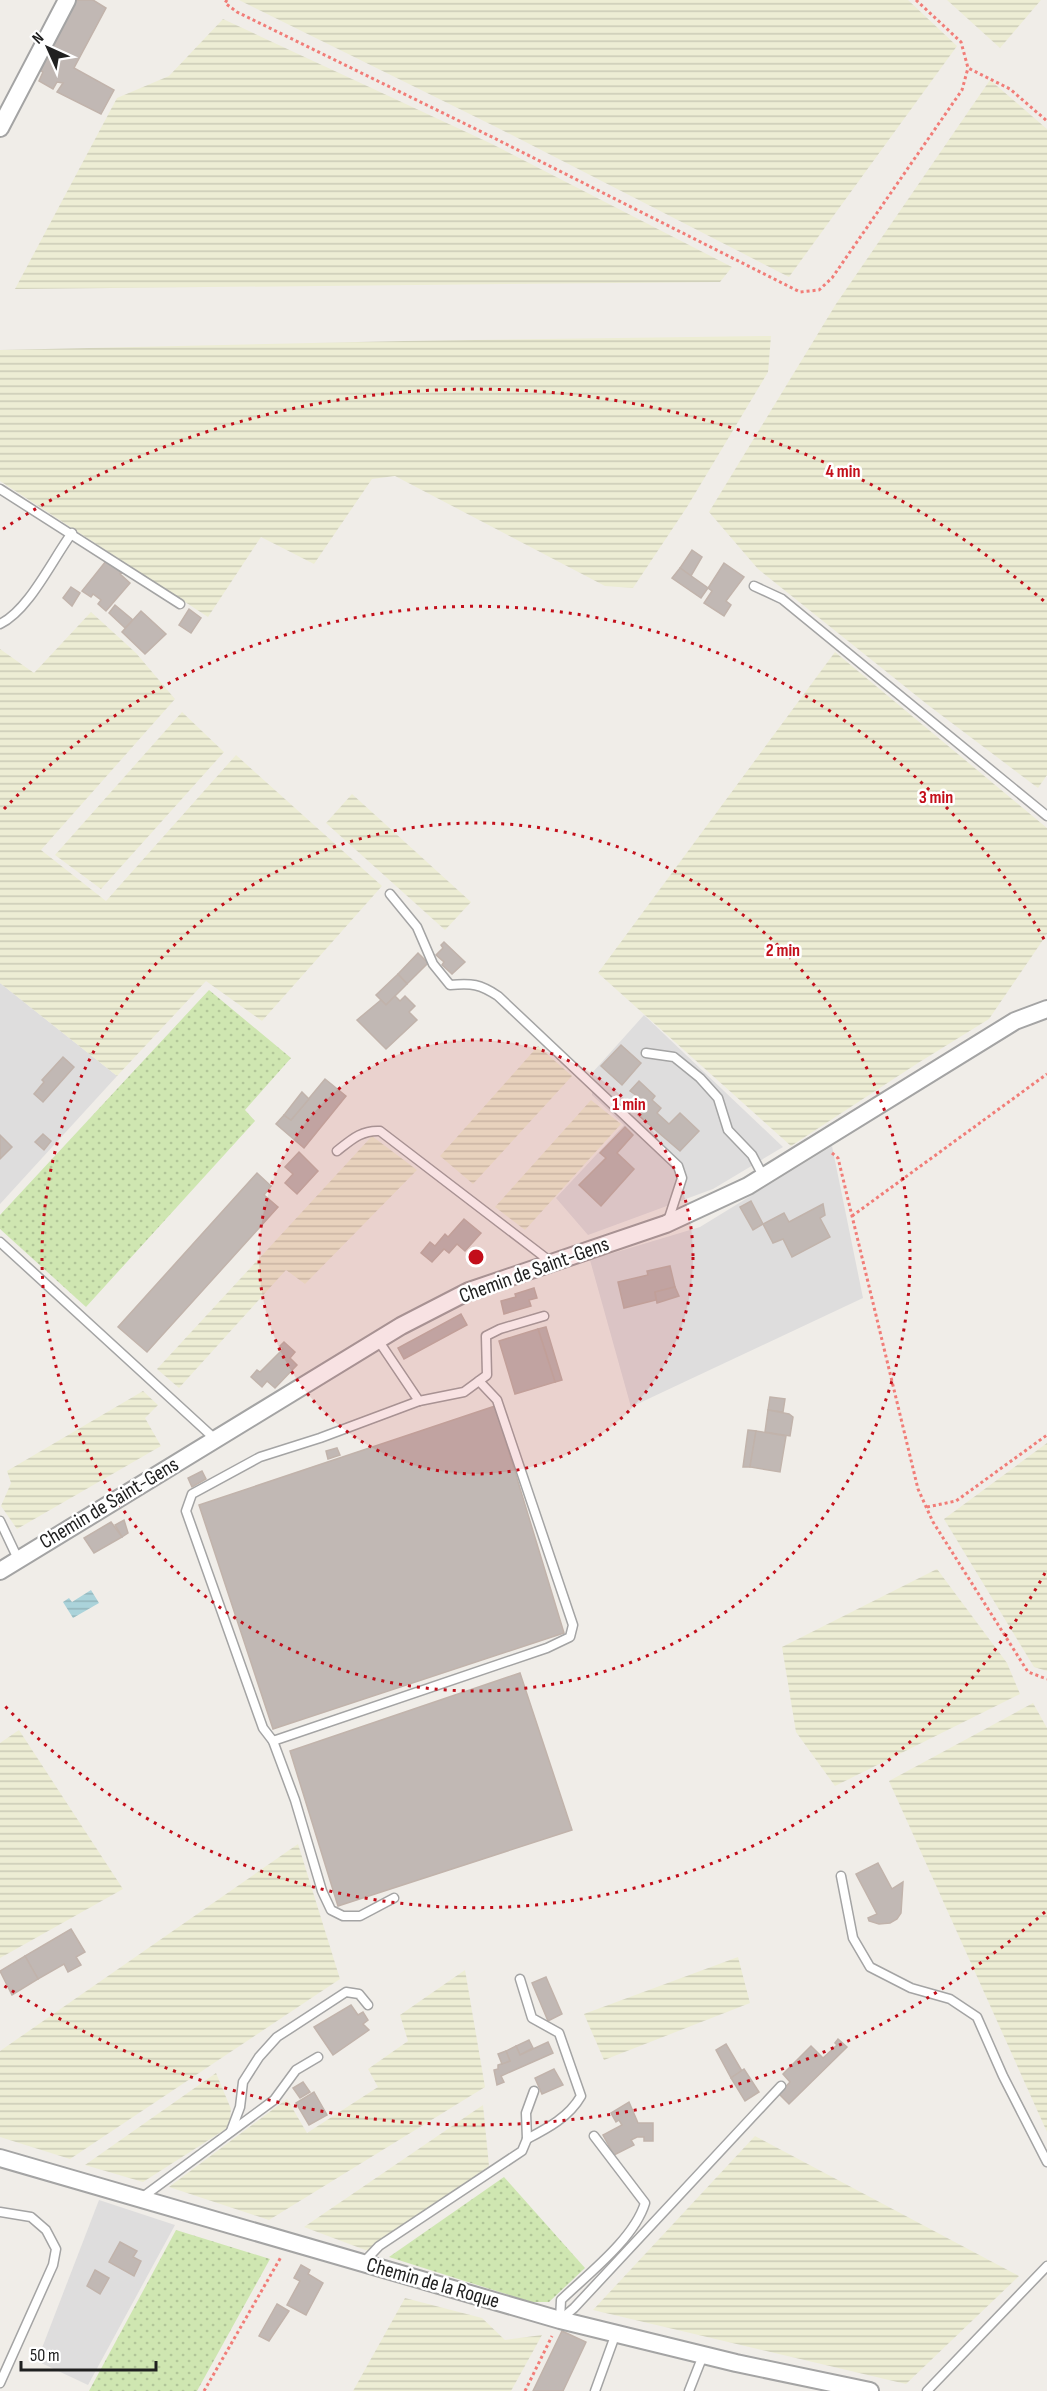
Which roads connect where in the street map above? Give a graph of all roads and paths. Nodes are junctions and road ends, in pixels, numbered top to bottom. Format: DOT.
graph roads {
  1 [pos="67,0"];
  2 [pos="218,0"];
  3 [pos="916,0"];
  4 [pos="226,1"];
  5 [pos="968,68"];
  6 [pos="1047,121"];
  7 [pos="0,128"];
  8 [pos="0,489"];
  9 [pos="72,533"];
  10 [pos="754,586"];
  11 [pos="180,604"];
  12 [pos="0,624"];
  13 [pos="1047,816"];
  14 [pos="390,894"];
  15 [pos="1047,1009"];
  16 [pos="646,1053"];
  17 [pos="1047,1074"];
  18 [pos="819,1143"];
  19 [pos="337,1151"];
  20 [pos="763,1176"];
  21 [pos="852,1216"];
  22 [pos="666,1224"];
  23 [pos="0,1242"];
  24 [pos="551,1262"];
  25 [pos="544,1316"];
  26 [pos="378,1340"];
  27 [pos="479,1381"];
  28 [pos="419,1401"];
  29 [pos="1047,1435"];
  30 [pos="215,1439"];
  31 [pos="926,1507"];
  32 [pos="0,1521"];
  33 [pos="18,1559"];
  34 [pos="0,1571"];
  35 [pos="1047,1679"];
  36 [pos="273,1741"];
  37 [pos="841,1876"];
  38 [pos="394,1898"];
  39 [pos="520,1979"];
  40 [pos="368,2005"];
  41 [pos="318,2057"];
  42 [pos="781,2085"];
  43 [pos="534,2091"];
  44 [pos="231,2131"];
  45 [pos="594,2136"];
  46 [pos="527,2139"];
  47 [pos="0,2158"];
  48 [pos="1047,2162"];
  49 [pos="139,2199"];
  50 [pos="0,2212"];
  51 [pos="290,2242"];
  52 [pos="363,2263"];
  53 [pos="1047,2266"];
  54 [pos="560,2320"];
  55 [pos="616,2333"];
  56 [pos="706,2355"];
  57 [pos="0,2383"];
  58 [pos="204,2391"];
  59 [pos="525,2391"];
  60 [pos="595,2391"];
  61 [pos="689,2391"];
  62 [pos="870,2391"];
  63 [pos="927,2391"];
  1 -- 7 [label="street"];
  2 -- 4 [label="path"];
  3 -- 5 [label="path"];
  4 -- 5 [label="path"];
  5 -- 6 [label="path"];
  8 -- 9 [label="lane"];
  9 -- 11 [label="lane"];
  9 -- 12 [label="lane"];
  10 -- 13 [label="lane"];
  14 -- 22 [label="lane"];
  15 -- 18 [label="street, Chemin de Saint-Gens"];
  16 -- 20 [label="lane"];
  17 -- 21 [label="path"];
  18 -- 20 [label="street, Chemin de Saint-Gens"];
  18 -- 21 [label="path"];
  19 -- 24 [label="lane"];
  20 -- 22 [label="street, Chemin de Saint-Gens"];
  21 -- 31 [label="path"];
  22 -- 24 [label="street, Chemin de Saint-Gens"];
  23 -- 30 [label="lane"];
  24 -- 26 [label="street, Chemin de Saint-Gens"];
  25 -- 27 [label="lane"];
  26 -- 28 [label="lane"];
  26 -- 30 [label="street, Chemin de Saint-Gens"];
  27 -- 28 [label="lane"];
  27 -- 36 [label="lane"];
  28 -- 36 [label="lane"];
  29 -- 31 [label="path"];
  30 -- 33 [label="street, Chemin de Saint-Gens"];
  31 -- 35 [label="path"];
  32 -- 33 [label="lane"];
  33 -- 34 [label="street, Chemin de Saint-Gens"];
  36 -- 38 [label="lane"];
  37 -- 48 [label="lane"];
  39 -- 46 [label="lane"];
  40 -- 44 [label="lane"];
  41 -- 44 [label="lane"];
  42 -- 54 [label="lane"];
  43 -- 46 [label="lane"];
  44 -- 49 [label="lane"];
  45 -- 54 [label="lane"];
  46 -- 52 [label="lane"];
  47 -- 49 [label="street, Chemin de la Roque"];
  49 -- 51 [label="street, Chemin de la Roque"];
  50 -- 57 [label="lane"];
  51 -- 52 [label="street, Chemin de la Roque"];
  51 -- 58 [label="path"];
  52 -- 54 [label="street, Chemin de la Roque"];
  53 -- 63 [label="lane"];
  54 -- 55 [label="street, Chemin de la Roque"];
  54 -- 59 [label="path"];
  55 -- 56 [label="street, Chemin de la Roque"];
  55 -- 60 [label="lane"];
  56 -- 61 [label="lane"];
  56 -- 62 [label="street, Chemin de la Roque"];
}
